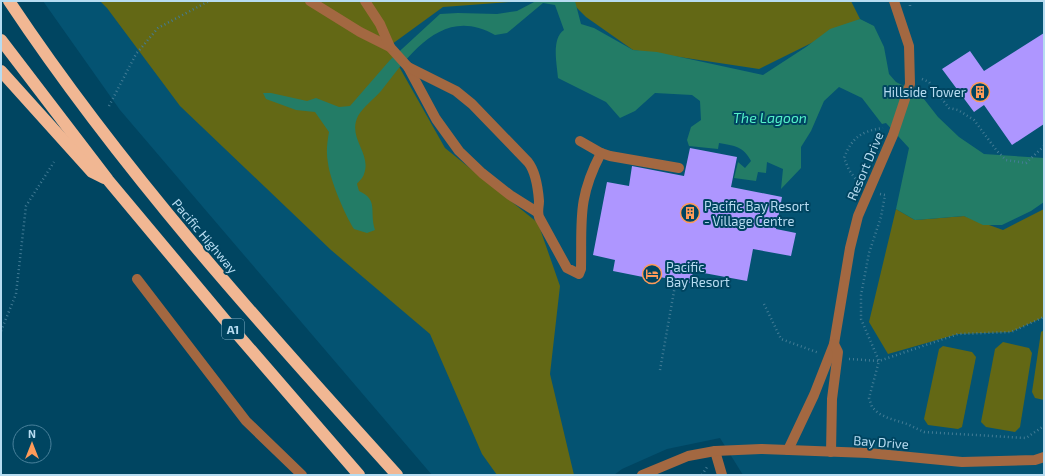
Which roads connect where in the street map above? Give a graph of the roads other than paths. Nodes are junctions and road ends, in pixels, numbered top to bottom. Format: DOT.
graph roads {
  1 [pos="9,1"];
  2 [pos="310,1"];
  3 [pos="365,1"];
  4 [pos="894,1"];
  5 [pos="1,40"];
  6 [pos="392,48"];
  7 [pos="407,66"];
  8 [pos="1,71"];
  9 [pos="580,141"];
  10 [pos="601,153"];
  11 [pos="679,168"];
  12 [pos="108,180"];
  13 [pos="537,212"];
  14 [pos="137,280"];
  15 [pos="833,357"];
  16 [pos="788,450"];
  17 [pos="715,451"];
  18 [pos="831,452"];
  19 [pos="1044,457"];
  20 [pos="302,475"];
  21 [pos="359,475"];
  22 [pos="397,475"];
  23 [pos="642,475"];
  24 [pos="722,475"];
  1 -- 22 [label="highway, Pacific Highway / A1"];
  2 -- 6 [label="street"];
  3 -- 6 [label="street"];
  4 -- 15 [label="street, Resort Drive"];
  5 -- 12 [label="highway, A1"];
  6 -- 7 [label="street"];
  7 -- 13 [label="street"];
  7 -- 13 [label="street"];
  8 -- 12 [label="highway"];
  9 -- 10 [label="street"];
  10 -- 11 [label="street"];
  10 -- 13 [label="street"];
  12 -- 21 [label="highway, A1"];
  14 -- 20 [label="street"];
  15 -- 16 [label="street, Resort Drive"];
  15 -- 18 [label="street, Resort Drive"];
  16 -- 17 [label="street, Bay Drive"];
  16 -- 18 [label="street, Bay Drive"];
  17 -- 23 [label="street, Bay Drive"];
  17 -- 24 [label="street"];
  18 -- 19 [label="street, Bay Drive"];
}
